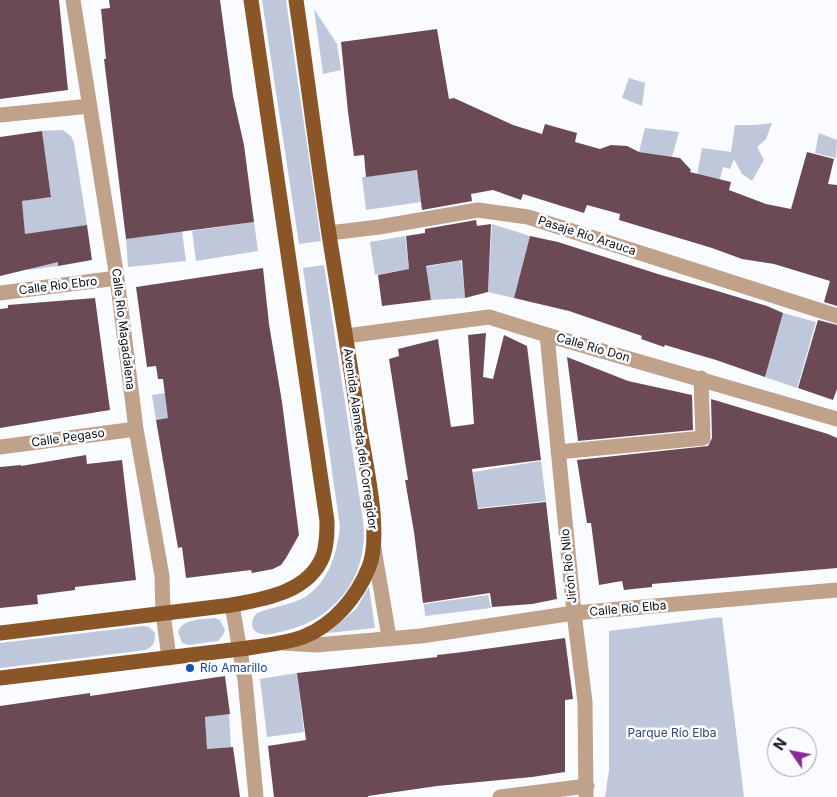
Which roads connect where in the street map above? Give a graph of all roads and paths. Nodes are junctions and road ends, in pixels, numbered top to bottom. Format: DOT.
graph roads {
  1 [pos="73,0"];
  2 [pos="251,0"];
  3 [pos="296,0"];
  4 [pos="90,106"];
  5 [pos="0,115"];
  6 [pos="329,233"];
  7 [pos="116,278"];
  8 [pos="0,294"];
  9 [pos="837,316"];
  10 [pos="547,335"];
  11 [pos="346,336"];
  12 [pos="701,378"];
  13 [pos="837,419"];
  14 [pos="136,429"];
  15 [pos="0,447"];
  16 [pos="558,452"];
  17 [pos="374,549"];
  18 [pos="837,590"];
  19 [pos="232,605"];
  20 [pos="163,613"];
  21 [pos="574,613"];
  22 [pos="0,633"];
  23 [pos="390,637"];
  24 [pos="280,643"];
  25 [pos="240,649"];
  26 [pos="170,658"];
  27 [pos="0,678"];
  28 [pos="586,791"];
  29 [pos="256,797"];
  30 [pos="500,797"];
  1 -- 4 [label="street, Calle Rio Magadalena"];
  2 -- 19 [label="main road"];
  3 -- 6 [label="main road, Avenida Alameda del Corregidor"];
  4 -- 5 [label="street"];
  4 -- 7 [label="street, Calle Rio Magadalena"];
  6 -- 9 [label="street, Pasaje Río Arauca"];
  6 -- 11 [label="main road, Avenida Alameda del Corregidor"];
  7 -- 8 [label="street, Calle Rio Ebro"];
  7 -- 14 [label="street, Calle Rio Magadalena"];
  10 -- 11 [label="street, Calle Río Don"];
  10 -- 12 [label="street, Calle Río Don"];
  10 -- 16 [label="street, Jirón Río Nilo"];
  11 -- 17 [label="main road, Avenida Alameda del Corregidor"];
  12 -- 13 [label="street, Calle Río Don"];
  12 -- 16 [label="street"];
  14 -- 15 [label="street, Calle Pegaso"];
  14 -- 20 [label="street, Calle Rio Magadalena"];
  16 -- 21 [label="street, Jirón Río Nilo"];
  17 -- 23 [label="street"];
  17 -- 24 [label="main road, Avenida Alameda del Corregidor"];
  18 -- 21 [label="street, Calle Río Elba"];
  19 -- 20 [label="main road"];
  19 -- 25 [label="street"];
  20 -- 22 [label="main road"];
  20 -- 26 [label="street, Calle Rio Magadalena"];
  21 -- 23 [label="street, Calle Río Elba"];
  21 -- 28 [label="street, Jirón Río Nilo"];
  23 -- 24 [label="street, Calle Río Elba"];
  24 -- 25 [label="main road, Avenida Alameda del Corregidor"];
  25 -- 26 [label="main road, Avenida Alameda del Corregidor"];
  25 -- 29 [label="street"];
  26 -- 27 [label="main road, Avenida Alameda del Corregidor"];
  28 -- 30 [label="street"];
}
